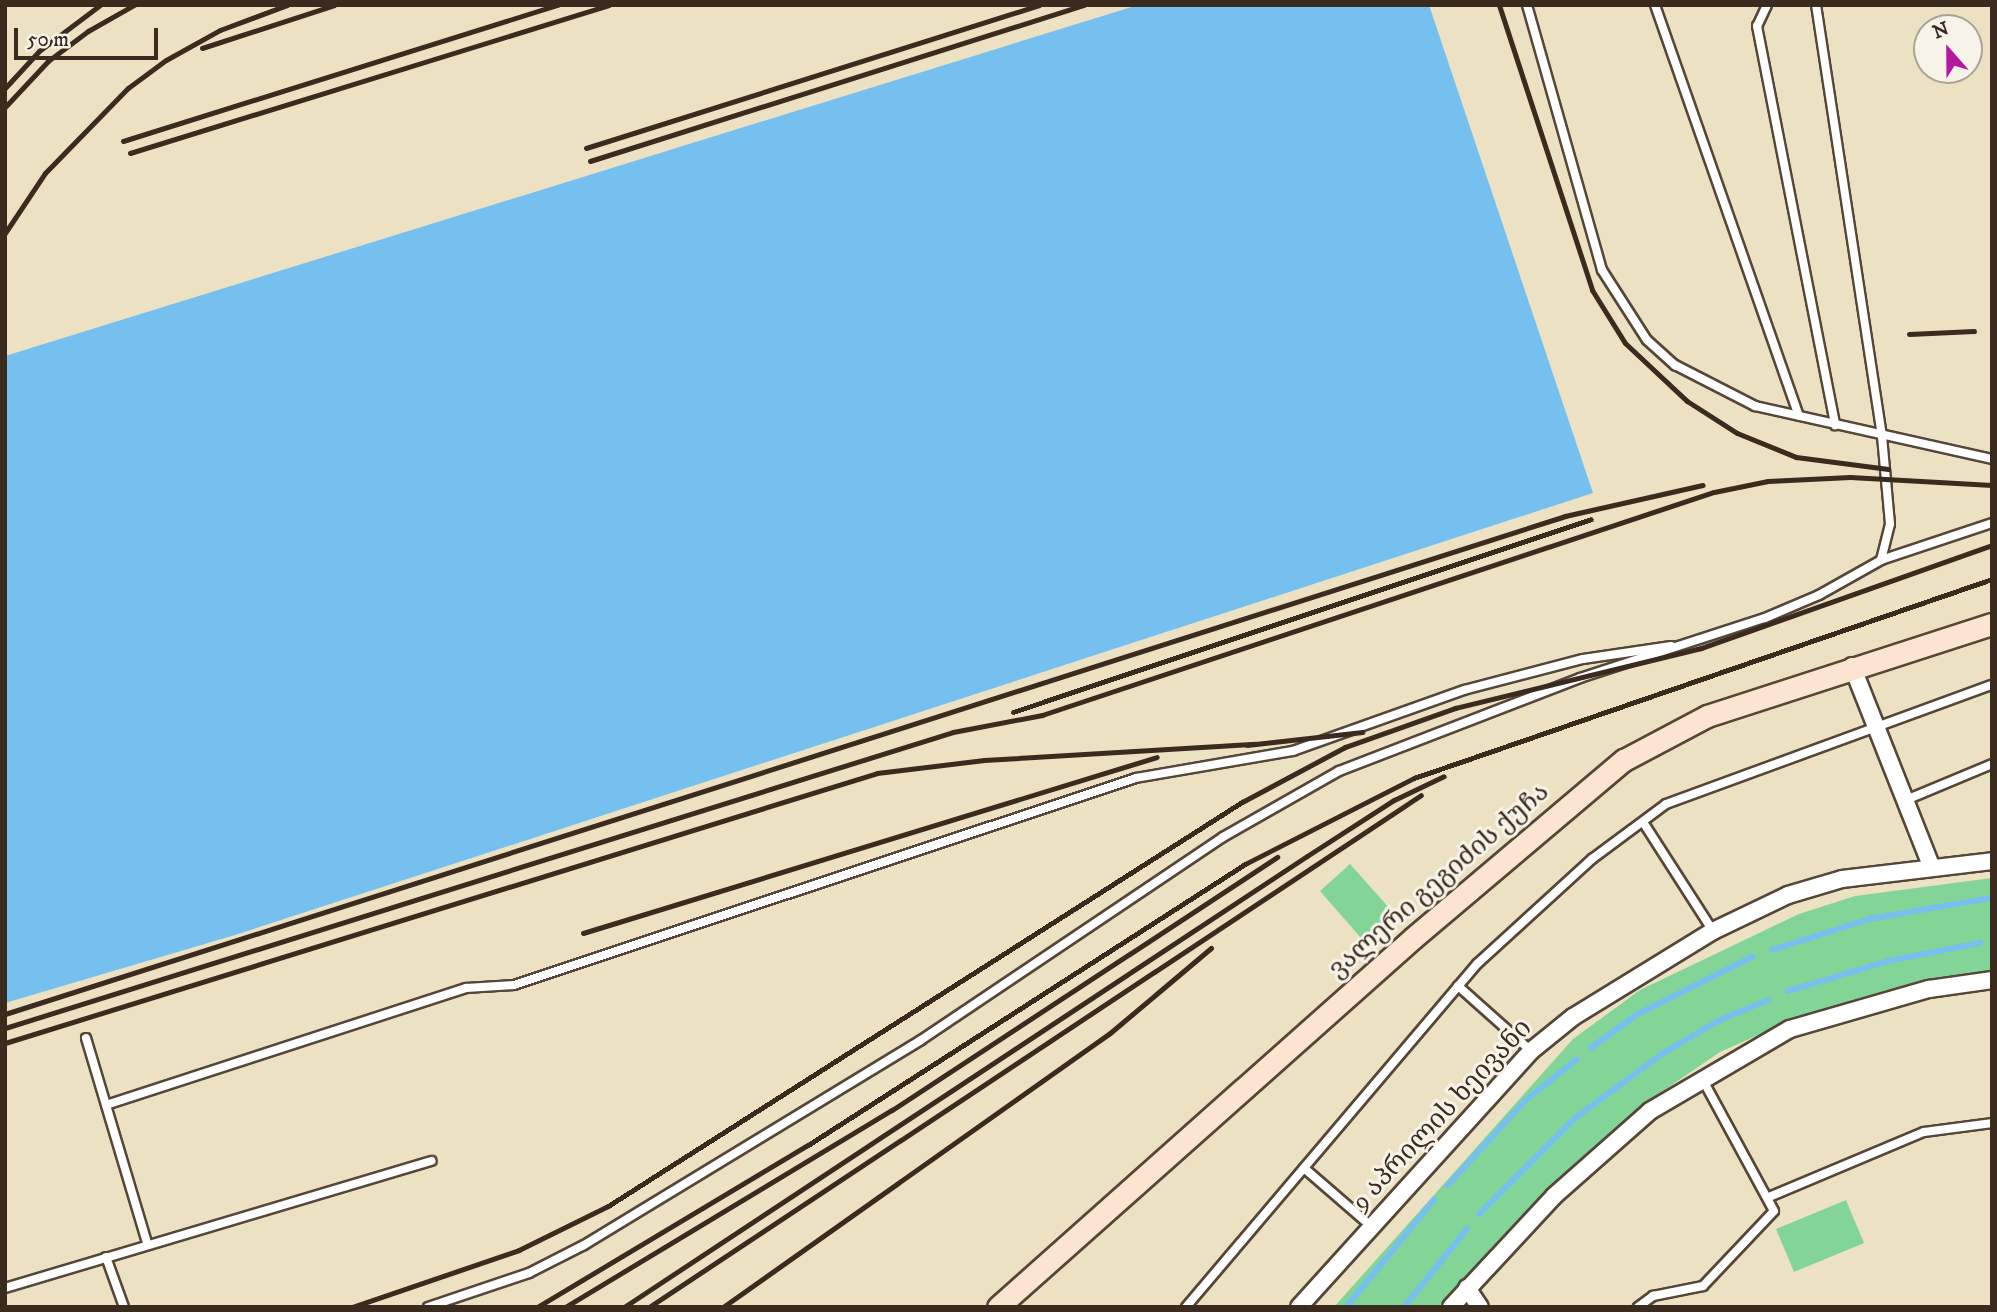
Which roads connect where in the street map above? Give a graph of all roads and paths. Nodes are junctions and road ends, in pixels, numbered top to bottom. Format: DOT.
graph roads {
  1 [pos="1527,5"];
  2 [pos="1655,5"];
  3 [pos="1767,5"];
  4 [pos="1816,5"];
  5 [pos="1799,416"];
  6 [pos="1835,425"];
  7 [pos="1882,436"];
  8 [pos="1992,459"];
  9 [pos="1992,523"];
  10 [pos="1881,560"];
  11 [pos="1992,624"];
  12 [pos="1698,643"];
  13 [pos="1852,666"];
  14 [pos="1992,685"];
  15 [pos="1878,727"];
  16 [pos="1992,764"];
  17 [pos="1906,800"];
  18 [pos="1643,821"];
  19 [pos="1992,861"];
  20 [pos="1931,866"];
  21 [pos="1713,931"];
  22 [pos="1992,980"];
  23 [pos="1458,986"];
  24 [pos="86,1038"];
  25 [pos="1531,1051"];
  26 [pos="1703,1080"];
  27 [pos="106,1105"];
  28 [pos="1992,1123"];
  29 [pos="431,1161"];
  30 [pos="1304,1168"];
  31 [pos="1769,1197"];
  32 [pos="1371,1226"];
  33 [pos="147,1243"];
  34 [pos="106,1257"];
  35 [pos="5,1287"];
  36 [pos="1467,1288"];
  37 [pos="124,1307"];
  38 [pos="428,1307"];
  39 [pos="998,1307"];
  40 [pos="1186,1307"];
  41 [pos="1299,1307"];
  42 [pos="1451,1307"];
  43 [pos="1480,1307"];
  44 [pos="1638,1307"];
  1 -- 5 [label="lane"];
  2 -- 5 [label="lane"];
  3 -- 6 [label="lane"];
  4 -- 7 [label="lane"];
  5 -- 6 [label="lane"];
  6 -- 7 [label="lane"];
  7 -- 8 [label="lane"];
  7 -- 10 [label="lane"];
  9 -- 10 [label="lane"];
  10 -- 12 [label="lane"];
  11 -- 13 [label="street, ვალერი გეგიძის ქუჩა"];
  12 -- 27 [label="lane"];
  12 -- 38 [label="lane"];
  13 -- 15 [label="street"];
  13 -- 39 [label="street, ვალერი გეგიძის ქუჩა"];
  14 -- 15 [label="lane"];
  15 -- 17 [label="street"];
  15 -- 18 [label="lane"];
  16 -- 17 [label="lane"];
  17 -- 20 [label="street"];
  18 -- 21 [label="lane"];
  18 -- 23 [label="lane"];
  19 -- 20 [label="street, 9 აპრილის ხეივანი"];
  20 -- 21 [label="street, 9 აპრილის ხეივანი"];
  21 -- 25 [label="street, 9 აპრილის ხეივანი"];
  22 -- 26 [label="street"];
  23 -- 25 [label="lane"];
  23 -- 30 [label="lane"];
  24 -- 27 [label="lane"];
  25 -- 32 [label="street, 9 აპრილის ხეივანი"];
  26 -- 31 [label="lane"];
  26 -- 36 [label="street"];
  27 -- 33 [label="lane"];
  28 -- 31 [label="lane"];
  29 -- 33 [label="lane"];
  30 -- 32 [label="lane"];
  30 -- 40 [label="lane"];
  31 -- 44 [label="lane"];
  32 -- 41 [label="street, 9 აპრილის ხეივანი"];
  33 -- 34 [label="lane"];
  34 -- 35 [label="lane"];
  34 -- 37 [label="lane"];
  36 -- 42 [label="street"];
  36 -- 43 [label="street"];
}
